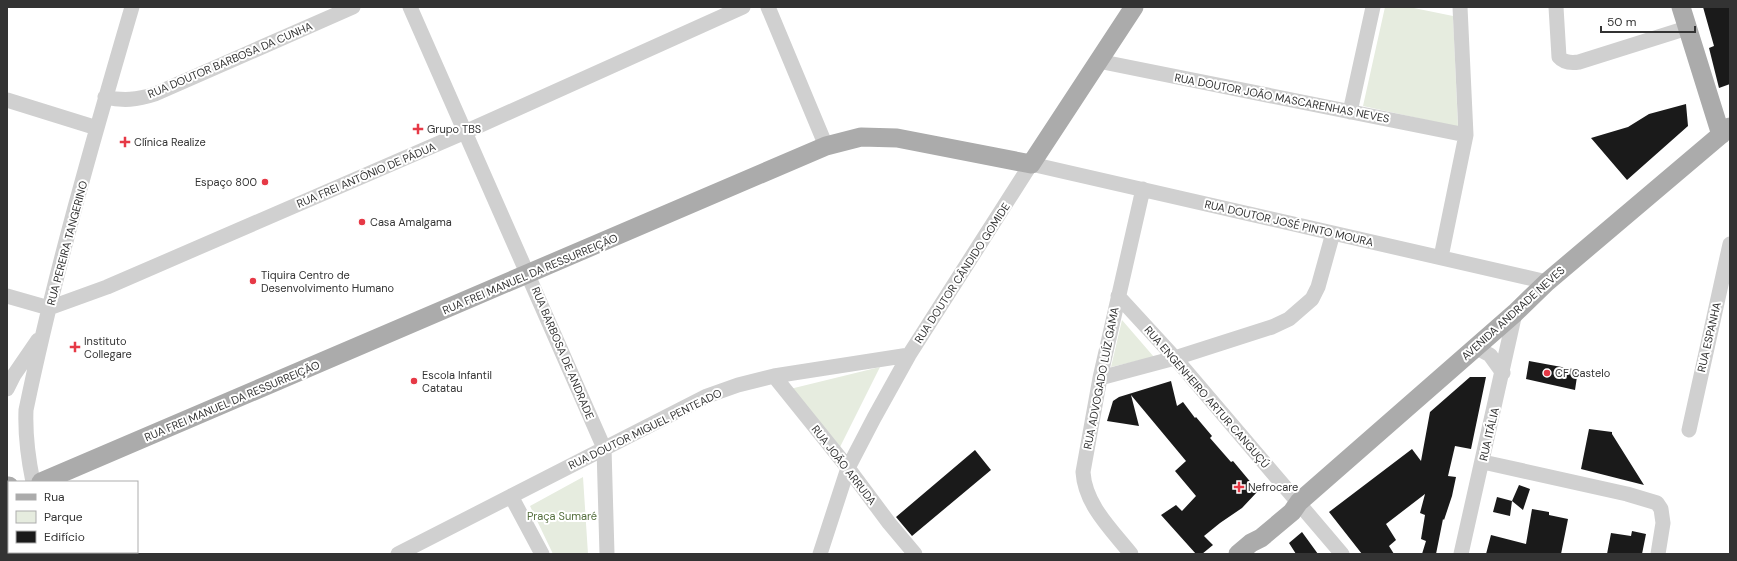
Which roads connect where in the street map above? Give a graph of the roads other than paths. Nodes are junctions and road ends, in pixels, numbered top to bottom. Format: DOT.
graph roads {
  1 [pos="132,7"];
  2 [pos="353,7"];
  3 [pos="410,7"];
  4 [pos="743,7"];
  5 [pos="768,7"];
  6 [pos="1134,7"];
  7 [pos="1373,7"];
  8 [pos="1458,7"];
  9 [pos="1556,7"];
  10 [pos="1681,7"];
  11 [pos="1687,28"];
  12 [pos="1098,61"];
  13 [pos="105,97"];
  14 [pos="7,100"];
  15 [pos="1350,112"];
  16 [pos="97,128"];
  17 [pos="1725,131"];
  18 [pos="465,132"];
  19 [pos="1466,135"];
  20 [pos="826,146"];
  21 [pos="1031,164"];
  22 [pos="1143,189"];
  23 [pos="1333,233"];
  24 [pos="1730,244"];
  25 [pos="1441,257"];
  26 [pos="529,274"];
  27 [pos="1547,282"];
  28 [pos="7,296"];
  29 [pos="1118,296"];
  30 [pos="49,308"];
  31 [pos="1515,313"];
  32 [pos="42,335"];
  33 [pos="1475,347"];
  34 [pos="909,355"];
  35 [pos="1175,358"];
  36 [pos="1503,373"];
  37 [pos="774,376"];
  38 [pos="1100,378"];
  39 [pos="7,389"];
  40 [pos="1689,430"];
  41 [pos="604,448"];
  42 [pos="1483,462"];
  43 [pos="848,468"];
  44 [pos="33,481"];
  45 [pos="43,481"];
  46 [pos="511,496"];
  47 [pos="1299,502"];
  48 [pos="1244,548"];
  49 [pos="398,554"];
  50 [pos="542,554"];
  51 [pos="607,554"];
  52 [pos="820,554"];
  53 [pos="915,554"];
  54 [pos="1131,554"];
  55 [pos="1342,554"];
  56 [pos="1461,554"];
  57 [pos="1658,554"];
  1 -- 13 [label="street, RUA PEREIRA TANGERINO"];
  2 -- 13 [label="street, RUA DOUTOR BARBOSA DA CUNHA"];
  3 -- 18 [label="street, RUA BARBOSA DE ANDRADE"];
  4 -- 18 [label="street, RUA FREI ANTÔNIO DE PÁDUA"];
  5 -- 20 [label="street"];
  6 -- 12 [label="main road, RUA DOUTOR CÂNDIDO GOMIDE"];
  7 -- 15 [label="street"];
  8 -- 19 [label="street"];
  9 -- 11 [label="street"];
  10 -- 11 [label="main road"];
  11 -- 17 [label="main road"];
  12 -- 15 [label="street, RUA DOUTOR JOÃO MASCARENHAS NEVES"];
  12 -- 21 [label="main road, RUA DOUTOR CÂNDIDO GOMIDE"];
  13 -- 16 [label="street, RUA PEREIRA TANGERINO"];
  14 -- 16 [label="street"];
  15 -- 19 [label="street, RUA DOUTOR JOÃO MASCARENHAS NEVES"];
  16 -- 30 [label="street, RUA PEREIRA TANGERINO"];
  17 -- 27 [label="main road, AVENIDA ANDRADE NEVES"];
  18 -- 26 [label="street, RUA BARBOSA DE ANDRADE"];
  18 -- 30 [label="street, RUA FREI ANTÔNIO DE PÁDUA"];
  19 -- 25 [label="street"];
  20 -- 21 [label="main road, RUA FREI MANUEL DA RESSURREIÇÃO"];
  20 -- 26 [label="main road, RUA FREI MANUEL DA RESSURREIÇÃO"];
  21 -- 22 [label="street, RUA DOUTOR JOSÉ PINTO MOURA"];
  21 -- 34 [label="street, RUA DOUTOR CÂNDIDO GOMIDE"];
  22 -- 23 [label="street, RUA DOUTOR JOSÉ PINTO MOURA"];
  22 -- 29 [label="street, RUA ADVOGADO LUÍZ GAMA"];
  23 -- 25 [label="street, RUA DOUTOR JOSÉ PINTO MOURA"];
  23 -- 35 [label="street"];
  24 -- 40 [label="street, RUA ESPANHA"];
  25 -- 27 [label="street, RUA DOUTOR JOSÉ PINTO MOURA"];
  26 -- 41 [label="street, RUA BARBOSA DE ANDRADE"];
  26 -- 45 [label="main road, RUA FREI MANUEL DA RESSURREIÇÃO"];
  27 -- 31 [label="main road, AVENIDA ANDRADE NEVES"];
  28 -- 30 [label="street"];
  29 -- 35 [label="street, RUA ENGENHEIRO ARTUR CANGUÇÚ"];
  29 -- 38 [label="street, RUA ADVOGADO LUÍZ GAMA"];
  30 -- 32 [label="street, RUA PEREIRA TANGERINO"];
  31 -- 33 [label="main road, AVENIDA ANDRADE NEVES"];
  31 -- 36 [label="street, RUA ITÁLIA"];
  32 -- 39 [label="street"];
  32 -- 44 [label="street, RUA PEREIRA TANGERINO"];
  33 -- 36 [label="street"];
  33 -- 47 [label="main road, AVENIDA ANDRADE NEVES"];
  34 -- 37 [label="street, RUA DOUTOR MIGUEL PENTEADO"];
  34 -- 43 [label="street, RUA DOUTOR CÂNDIDO GOMIDE"];
  35 -- 38 [label="street"];
  35 -- 47 [label="street, RUA ENGENHEIRO ARTUR CANGUÇÚ"];
  36 -- 42 [label="street, RUA ITÁLIA"];
  37 -- 41 [label="street, RUA DOUTOR MIGUEL PENTEADO"];
  37 -- 43 [label="street, RUA JOÃO ARRUDA"];
  38 -- 54 [label="street, RUA ADVOGADO LUÍZ GAMA"];
  41 -- 46 [label="street, RUA DOUTOR MIGUEL PENTEADO"];
  41 -- 51 [label="street, RUA BARBOSA DE ANDRADE"];
  42 -- 56 [label="street, RUA ITÁLIA"];
  42 -- 57 [label="street"];
  43 -- 52 [label="street, RUA DOUTOR CÂNDIDO GOMIDE"];
  43 -- 53 [label="street, RUA JOÃO ARRUDA"];
  46 -- 49 [label="street, RUA DOUTOR MIGUEL PENTEADO"];
  46 -- 50 [label="street"];
  47 -- 48 [label="main road, AVENIDA ANDRADE NEVES"];
  47 -- 55 [label="street, RUA ENGENHEIRO ARTUR CANGUÇÚ"];
}
